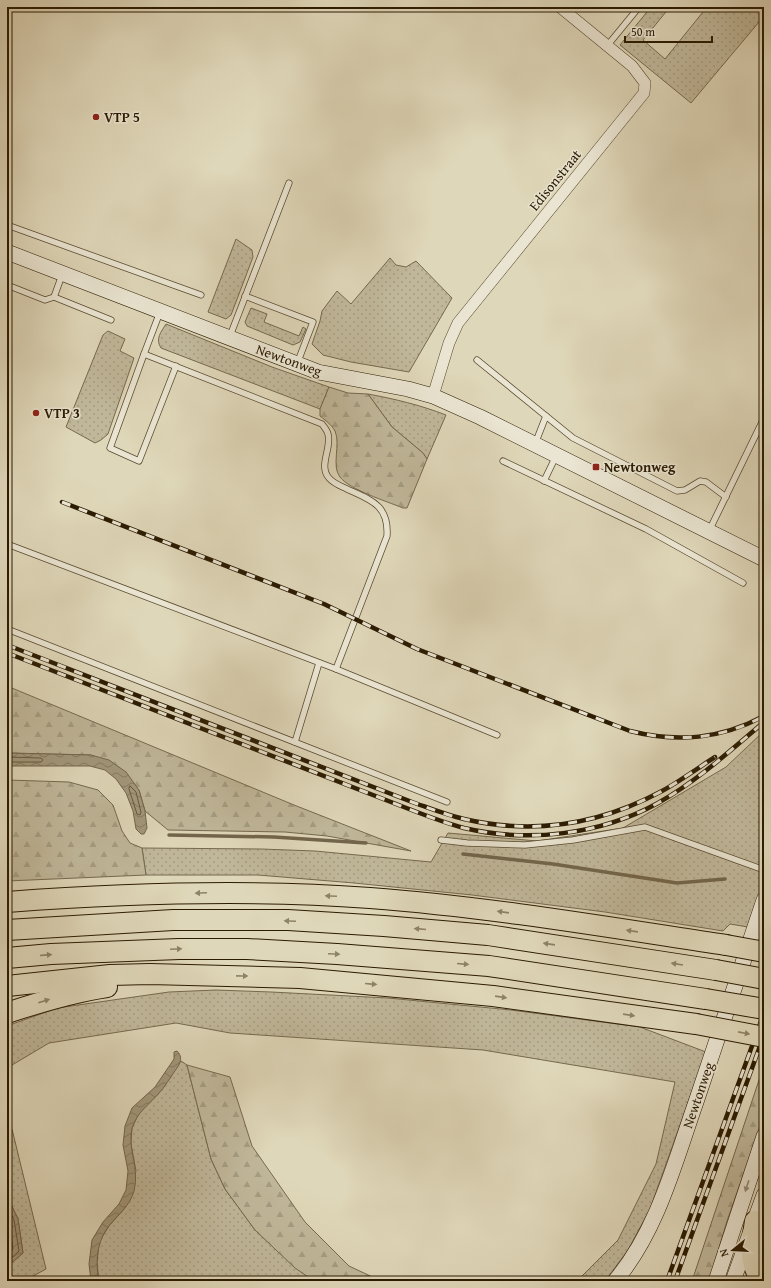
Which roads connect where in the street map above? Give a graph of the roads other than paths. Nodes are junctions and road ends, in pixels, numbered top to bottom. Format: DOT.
graph roads {
  1 [pos="560,7"];
  2 [pos="639,7"];
  3 [pos="607,46"];
  4 [pos="289,183"];
  5 [pos="7,225"];
  6 [pos="7,252"];
  7 [pos="63,273"];
  8 [pos="7,285"];
  9 [pos="201,295"];
  10 [pos="245,296"];
  11 [pos="54,298"];
  12 [pos="160,312"];
  13 [pos="111,320"];
  14 [pos="229,338"];
  15 [pos="144,354"];
  16 [pos="477,360"];
  17 [pos="297,364"];
  18 [pos="176,366"];
  19 [pos="433,396"];
  20 [pos="546,416"];
  21 [pos="764,418"];
  22 [pos="535,445"];
  23 [pos="556,455"];
  24 [pos="503,461"];
  25 [pos="544,481"];
  26 [pos="726,497"];
  27 [pos="709,531"];
  28 [pos="7,544"];
  29 [pos="764,559"];
  30 [pos="743,583"];
  31 [pos="7,629"];
  32 [pos="319,663"];
  33 [pos="336,669"];
  34 [pos="498,735"];
  35 [pos="295,742"];
  36 [pos="447,802"];
  37 [pos="441,840"];
  38 [pos="764,870"];
  39 [pos="7,893"];
  40 [pos="62,898"];
  41 [pos="764,900"];
  42 [pos="7,902"];
  43 [pos="7,930"];
  44 [pos="764,952"];
  45 [pos="7,958"];
  46 [pos="203,975"];
  47 [pos="764,979"];
  48 [pos="7,986"];
  49 [pos="764,1009"];
  50 [pos="7,1013"];
  51 [pos="764,1037"];
  52 [pos="764,1136"];
  53 [pos="764,1195"];
  54 [pos="755,1221"];
  55 [pos="615,1281"];
  56 [pos="716,1281"];
  57 [pos="733,1281"];
  58 [pos="763,1281"];
  1 -- 3 [label="street, Edisonstraat"];
  2 -- 3 [label="lane"];
  3 -- 19 [label="street, Edisonstraat"];
  4 -- 10 [label="lane"];
  5 -- 9 [label="lane"];
  6 -- 7 [label="street, Newtonweg"];
  7 -- 11 [label="lane"];
  7 -- 12 [label="street, Newtonweg"];
  8 -- 11 [label="lane"];
  10 -- 14 [label="lane"];
  10 -- 17 [label="lane"];
  11 -- 13 [label="lane"];
  12 -- 14 [label="street, Newtonweg"];
  12 -- 15 [label="lane"];
  14 -- 17 [label="street, Newtonweg"];
  15 -- 18 [label="lane"];
  15 -- 18 [label="lane"];
  16 -- 20 [label="lane"];
  17 -- 19 [label="street, Newtonweg"];
  18 -- 33 [label="lane"];
  19 -- 22 [label="street, Newtonweg"];
  20 -- 22 [label="lane"];
  20 -- 26 [label="lane"];
  21 -- 26 [label="lane"];
  22 -- 23 [label="street, Newtonweg"];
  23 -- 25 [label="lane"];
  23 -- 27 [label="street, Newtonweg"];
  24 -- 25 [label="lane"];
  25 -- 30 [label="lane"];
  26 -- 27 [label="lane"];
  27 -- 29 [label="street, Newtonweg"];
  28 -- 32 [label="lane"];
  31 -- 35 [label="lane"];
  32 -- 33 [label="lane"];
  32 -- 35 [label="lane"];
  33 -- 34 [label="lane"];
  35 -- 36 [label="lane"];
  37 -- 38 [label="lane"];
  39 -- 40 [label="highway"];
  40 -- 42 [label="highway"];
  44 -- 40 [label="highway, one-way, bridge"];
  41 -- 55 [label="street, Newtonweg"];
  47 -- 43 [label="highway, one-way, bridge"];
  45 -- 49 [label="highway, one-way, bridge"];
  46 -- 48 [label="highway"];
  50 -- 46 [label="highway, one-way"];
  46 -- 51 [label="highway, one-way, bridge"];
  52 -- 56 [label="street, one-way"];
  53 -- 54 [label="street"];
  54 -- 57 [label="street"];
  54 -- 58 [label="highway"];
}
